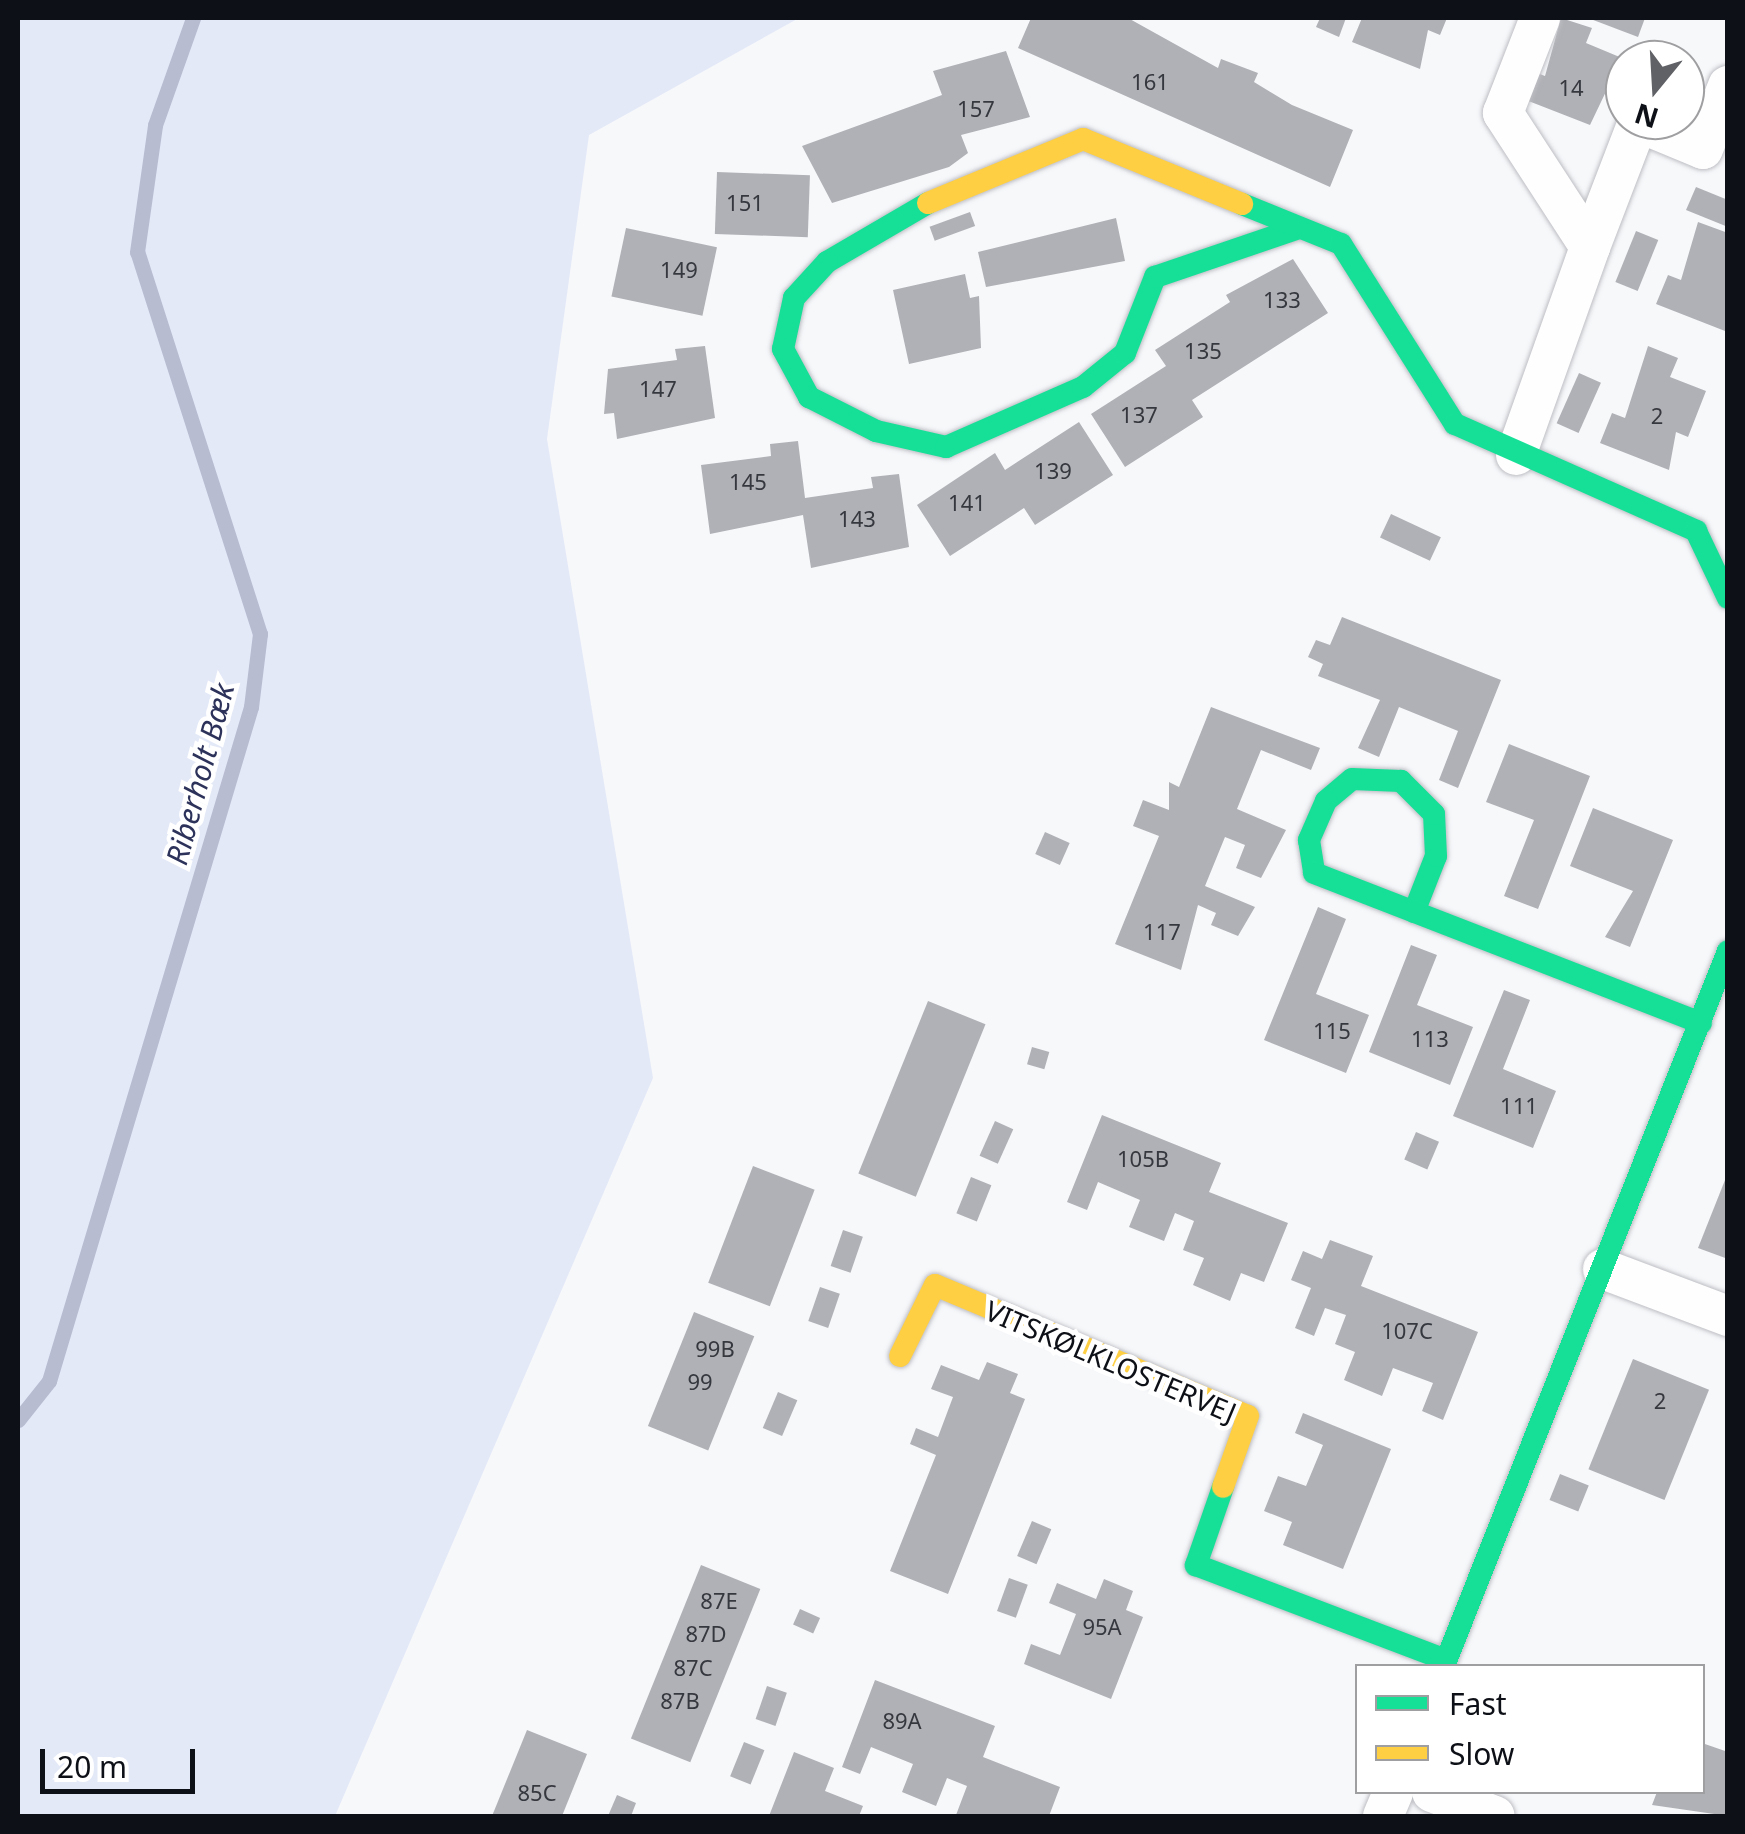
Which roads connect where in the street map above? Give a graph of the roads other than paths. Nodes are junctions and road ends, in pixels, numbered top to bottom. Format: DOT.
graph roads {
  1 [pos="1540,18"];
  2 [pos="1728,86"];
  3 [pos="1299,228"];
  4 [pos="1590,247"];
  5 [pos="1516,455"];
  6 [pos="1728,598"];
  7 [pos="1414,912"];
  8 [pos="1728,952"];
  9 [pos="1701,1023"];
  10 [pos="1603,1269"];
  11 [pos="1728,1316"];
  12 [pos="900,1356"];
  13 [pos="1445,1663"];
  14 [pos="1437,1794"];
  15 [pos="1495,1816"];
  1 -- 4 [label="street"];
  2 -- 4 [label="street"];
  3 -- 3 [label="street"];
  3 -- 5 [label="street"];
  4 -- 5 [label="street"];
  5 -- 6 [label="street"];
  7 -- 7 [label="street"];
  7 -- 9 [label="street"];
  8 -- 9 [label="street, VITSKØLKLOSTERVEJ"];
  9 -- 10 [label="street, VITSKØLKLOSTERVEJ"];
  10 -- 11 [label="street"];
  10 -- 13 [label="street, VITSKØLKLOSTERVEJ"];
  12 -- 13 [label="street, VITSKØLKLOSTERVEJ"];
  14 -- 15 [label="street"];
}
